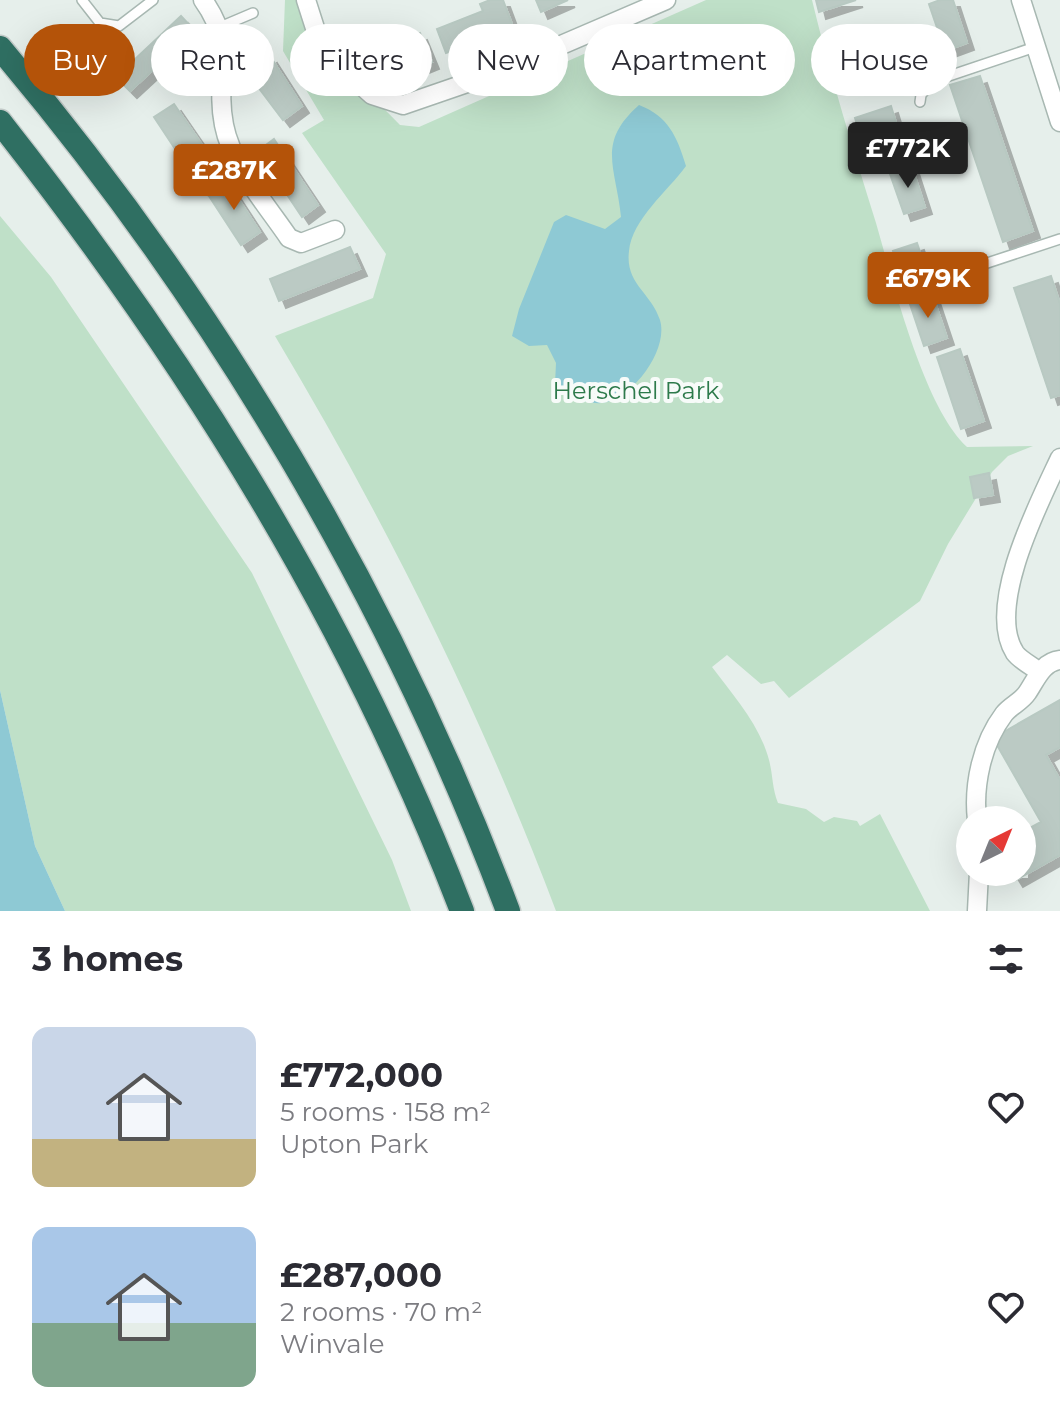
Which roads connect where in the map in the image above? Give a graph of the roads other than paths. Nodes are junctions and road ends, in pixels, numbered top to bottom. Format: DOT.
graph roads {
  1 [pos="82,0"];
  2 [pos="153,0"];
  3 [pos="203,0"];
  4 [pos="306,0"];
  5 [pos="666,0"];
  6 [pos="1021,0"];
  7 [pos="253,13"];
  8 [pos="218,24"];
  9 [pos="227,24"];
  10 [pos="1035,47"];
  11 [pos="0,48"];
  12 [pos="222,96"];
  13 [pos="920,102"];
  14 [pos="0,122"];
  15 [pos="1060,122"];
  16 [pos="335,230"];
  17 [pos="1060,239"];
  18 [pos="957,273"];
  19 [pos="1060,458"];
  20 [pos="1060,660"];
  21 [pos="1040,672"];
  22 [pos="977,806"];
  23 [pos="978,886"];
  24 [pos="462,911"];
  25 [pos="508,911"];
  26 [pos="977,911"];
  1 -- 2 [label="lane"];
  3 -- 8 [label="street"];
  4 -- 5 [label="street"];
  6 -- 10 [label="street"];
  7 -- 9 [label="lane"];
  10 -- 13 [label="lane"];
  10 -- 15 [label="street"];
  11 -- 25 [label="highway"];
  12 -- 16 [label="street"];
  14 -- 24 [label="highway"];
  17 -- 18 [label="lane"];
  19 -- 21 [label="street"];
  20 -- 21 [label="street"];
  21 -- 22 [label="street"];
  23 -- 26 [label="street"];
}
